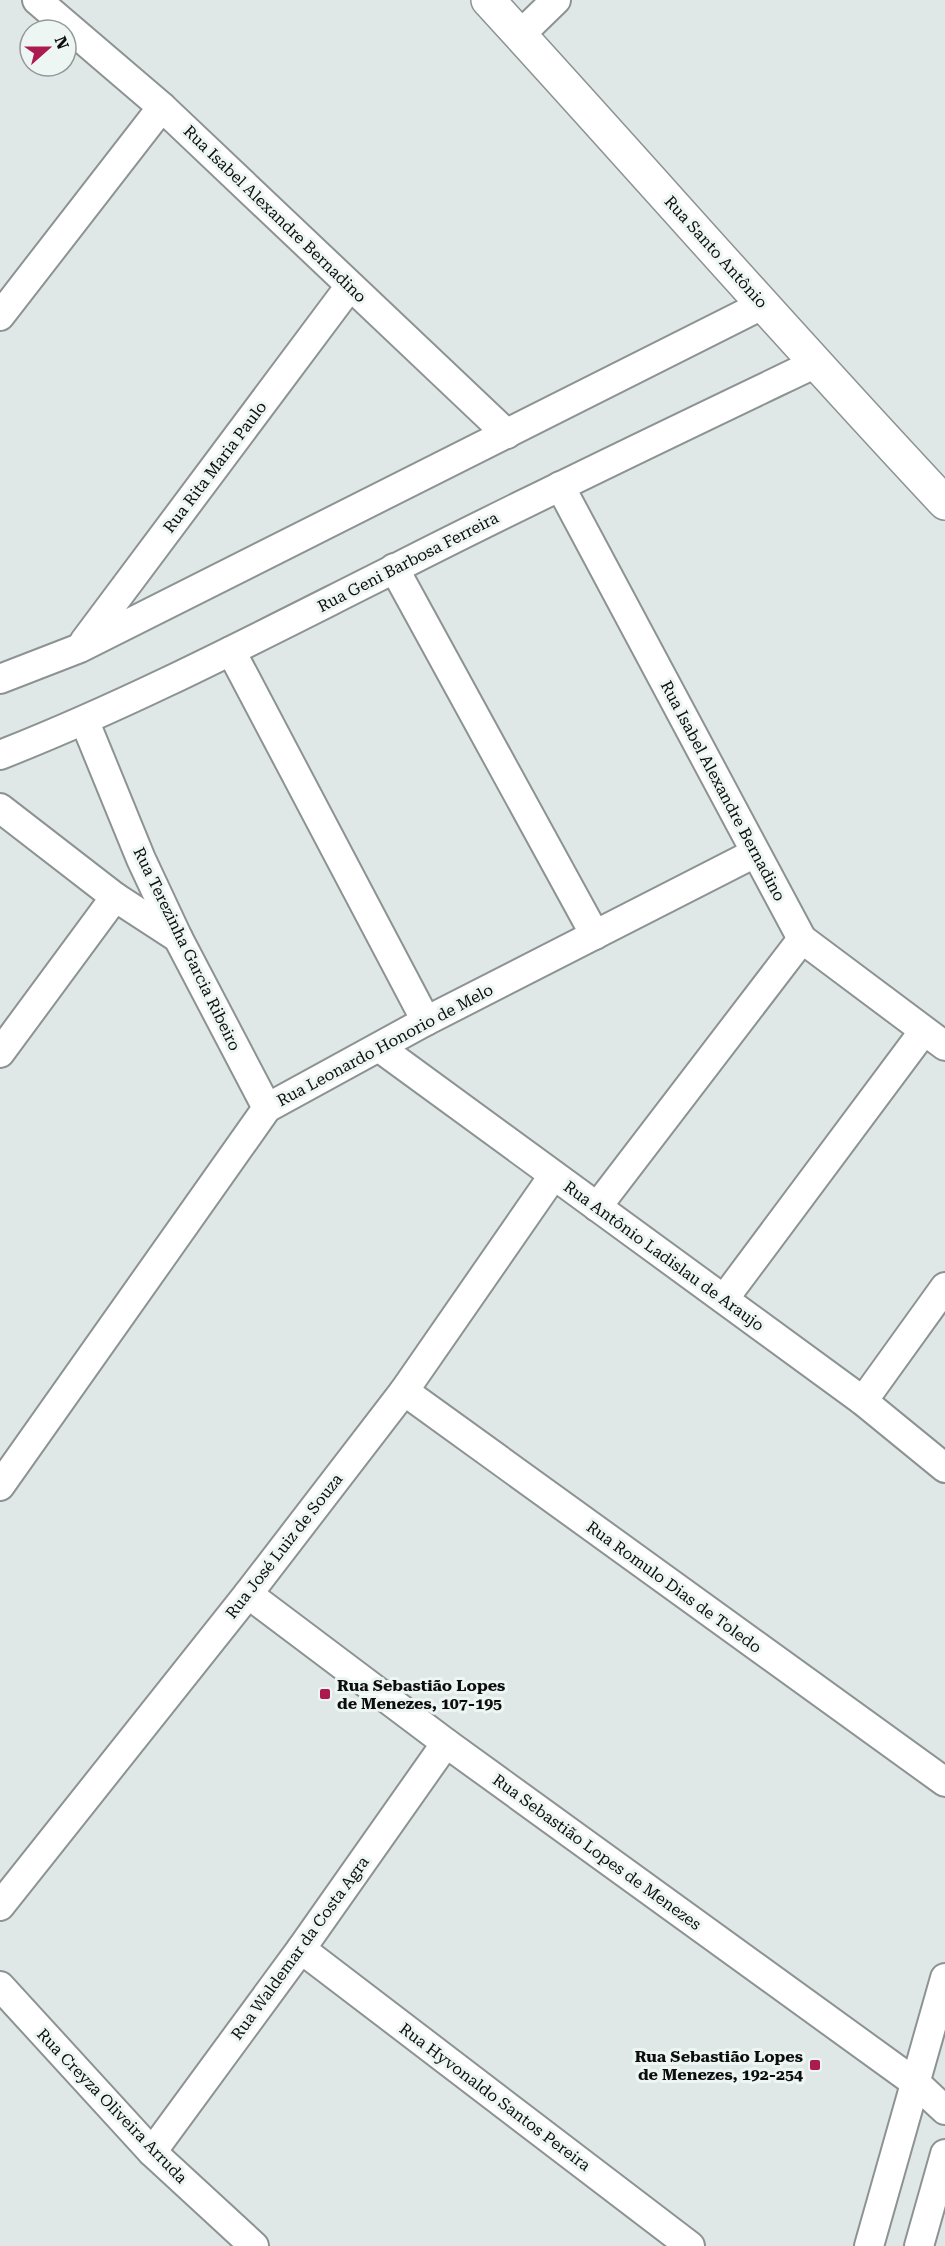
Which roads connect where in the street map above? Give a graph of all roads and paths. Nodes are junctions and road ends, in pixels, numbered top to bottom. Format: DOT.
graph roads {
  1 [pos="37,0"];
  2 [pos="488,0"];
  3 [pos="556,0"];
  4 [pos="520,35"];
  5 [pos="162,107"];
  6 [pos="350,286"];
  7 [pos="764,304"];
  8 [pos="0,316"];
  9 [pos="814,364"];
  10 [pos="507,434"];
  11 [pos="560,486"];
  12 [pos="945,503"];
  13 [pos="394,568"];
  14 [pos="80,648"];
  15 [pos="231,651"];
  16 [pos="0,679"];
  17 [pos="85,722"];
  18 [pos="0,755"];
  19 [pos="0,808"];
  20 [pos="755,853"];
  21 [pos="115,897"];
  22 [pos="596,934"];
  23 [pos="178,938"];
  24 [pos="802,939"];
  25 [pos="426,1021"];
  26 [pos="934,1039"];
  27 [pos="380,1048"];
  28 [pos="0,1053"];
  29 [pos="267,1108"];
  30 [pos="553,1176"];
  31 [pos="597,1207"];
  32 [pos="945,1287"];
  33 [pos="724,1299"];
  34 [pos="404,1391"];
  35 [pos="864,1401"];
  36 [pos="945,1468"];
  37 [pos="0,1486"];
  38 [pos="248,1594"];
  39 [pos="446,1743"];
  40 [pos="945,1782"];
  41 [pos="0,1906"];
  42 [pos="301,1949"];
  43 [pos="945,1978"];
  44 [pos="0,1986"];
  45 [pos="917,2084"];
  46 [pos="945,2110"];
  47 [pos="152,2152"];
  48 [pos="945,2154"];
  49 [pos="254,2246"];
  50 [pos="690,2246"];
  51 [pos="869,2246"];
  52 [pos="919,2246"];
  1 -- 5 [label="street, Rua Isabel Alexandre Bernadino"];
  2 -- 4 [label="main road, Rua Santo Antônio"];
  3 -- 4 [label="street"];
  4 -- 7 [label="main road, Rua Santo Antônio"];
  5 -- 6 [label="street, Rua Isabel Alexandre Bernadino"];
  5 -- 8 [label="street"];
  6 -- 10 [label="street, Rua Isabel Alexandre Bernadino"];
  6 -- 14 [label="street, Rua Rita Maria Paulo"];
  7 -- 9 [label="main road, Rua Santo Antônio"];
  7 -- 10 [label="street"];
  9 -- 11 [label="street, Rua Geni Barbosa Ferreira"];
  9 -- 12 [label="main road, Rua Santo Antônio"];
  10 -- 14 [label="street"];
  11 -- 13 [label="street, Rua Geni Barbosa Ferreira"];
  11 -- 20 [label="street, Rua Isabel Alexandre Bernadino"];
  13 -- 15 [label="street, Rua Geni Barbosa Ferreira"];
  13 -- 22 [label="street"];
  14 -- 16 [label="street"];
  15 -- 17 [label="street, Rua Geni Barbosa Ferreira"];
  15 -- 25 [label="street"];
  17 -- 18 [label="street, Rua Geni Barbosa Ferreira"];
  17 -- 23 [label="street, Rua Terezinha Garcia Ribeiro"];
  19 -- 21 [label="street"];
  20 -- 22 [label="street, Rua Leonardo Honorio de Melo"];
  20 -- 24 [label="street, Rua Isabel Alexandre Bernadino"];
  21 -- 23 [label="street"];
  21 -- 28 [label="street"];
  22 -- 25 [label="street, Rua Leonardo Honorio de Melo"];
  23 -- 29 [label="street, Rua Terezinha Garcia Ribeiro"];
  24 -- 26 [label="street, Rua Isabel Alexandre Bernadino"];
  24 -- 31 [label="street"];
  25 -- 27 [label="street, Rua Leonardo Honorio de Melo"];
  26 -- 33 [label="street"];
  27 -- 29 [label="street, Rua Leonardo Honorio de Melo"];
  27 -- 30 [label="street, Rua Antônio Ladislau de Araujo"];
  29 -- 37 [label="street, Rua Leonardo Honorio de Melo"];
  30 -- 31 [label="street, Rua Antônio Ladislau de Araujo"];
  30 -- 34 [label="street, Rua José Luiz de Souza"];
  31 -- 33 [label="street, Rua Antônio Ladislau de Araujo"];
  32 -- 35 [label="street"];
  33 -- 35 [label="street, Rua Antônio Ladislau de Araujo"];
  34 -- 38 [label="street, Rua José Luiz de Souza"];
  34 -- 40 [label="street, Rua Romulo Dias de Toledo"];
  35 -- 36 [label="street, Rua Antônio Ladislau de Araujo"];
  38 -- 39 [label="street, Rua Sebastião Lopes de Menezes"];
  38 -- 41 [label="street, Rua José Luiz de Souza"];
  39 -- 42 [label="street, Rua Waldemar da Costa Agra"];
  39 -- 45 [label="street, Rua Sebastião Lopes de Menezes"];
  42 -- 47 [label="street, Rua Waldemar da Costa Agra"];
  42 -- 50 [label="street, Rua Hyvonaldo Santos Pereira"];
  43 -- 45 [label="street"];
  44 -- 47 [label="street, Rua Creyza Oliveira Arruda"];
  45 -- 46 [label="street, Rua Sebastião Lopes de Menezes"];
  45 -- 51 [label="street"];
  47 -- 49 [label="street, Rua Creyza Oliveira Arruda"];
  48 -- 52 [label="street"];
}
